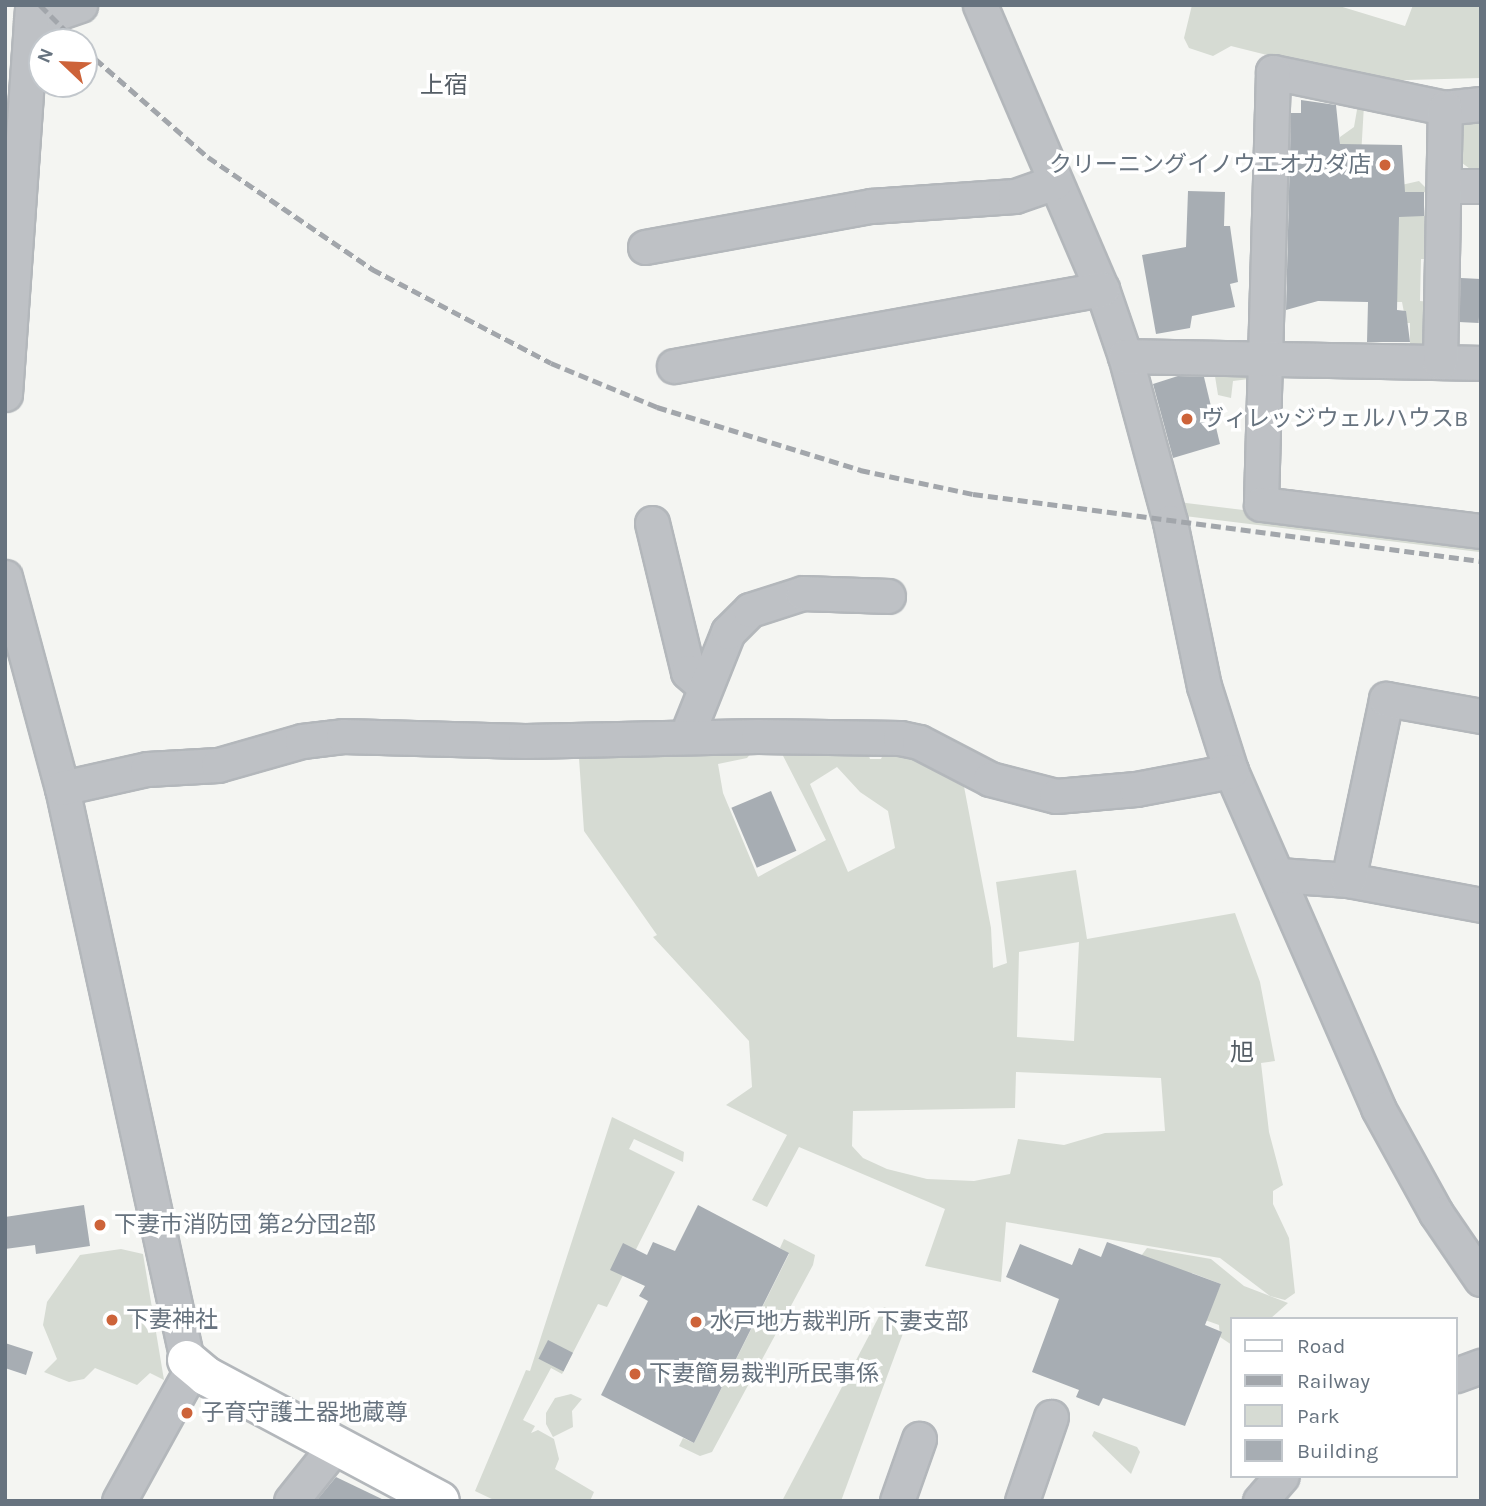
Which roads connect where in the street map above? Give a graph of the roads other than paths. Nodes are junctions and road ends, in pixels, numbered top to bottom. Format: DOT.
graph roads {
  1 [pos="80,5"];
  2 [pos="980,5"];
  3 [pos="31,14"];
  4 [pos="1481,104"];
  5 [pos="1445,108"];
  6 [pos="1055,182"];
  7 [pos="1445,186"];
  8 [pos="1481,186"];
  9 [pos="11,205"];
  10 [pos="645,247"];
  11 [pos="1102,289"];
  12 [pos="1125,356"];
  13 [pos="1267,358"];
  14 [pos="1440,362"];
  15 [pos="1481,363"];
  16 [pos="674,366"];
  17 [pos="5,394"];
  18 [pos="652,523"];
  19 [pos="1481,531"];
  20 [pos="5,576"];
  21 [pos="888,596"];
  22 [pos="705,687"];
  23 [pos="1481,716"];
  24 [pos="686,737"];
  25 [pos="1231,771"];
  26 [pos="62,788"];
  27 [pos="1279,875"];
  28 [pos="1348,880"];
  29 [pos="1481,905"];
  30 [pos="1481,1279"];
  31 [pos="190,1364"];
  32 [pos="1481,1366"];
  33 [pos="1458,1375"];
  34 [pos="1051,1417"];
  35 [pos="919,1439"];
  36 [pos="335,1446"];
  37 [pos="1280,1478"];
  38 [pos="119,1501"];
  39 [pos="291,1501"];
  40 [pos="440,1501"];
  41 [pos="897,1501"];
  42 [pos="1022,1501"];
  43 [pos="1260,1501"];
  1 -- 3 [label="street"];
  2 -- 6 [label="street"];
  3 -- 9 [label="street"];
  4 -- 5 [label="street"];
  5 -- 7 [label="street"];
  5 -- 13 [label="street"];
  6 -- 10 [label="street"];
  6 -- 11 [label="street"];
  7 -- 8 [label="street"];
  7 -- 14 [label="street"];
  9 -- 17 [label="street"];
  11 -- 12 [label="street"];
  11 -- 16 [label="street"];
  12 -- 13 [label="street"];
  12 -- 25 [label="street"];
  13 -- 14 [label="street"];
  13 -- 19 [label="street"];
  14 -- 15 [label="street"];
  18 -- 22 [label="street"];
  20 -- 26 [label="street"];
  21 -- 22 [label="street"];
  22 -- 24 [label="street"];
  23 -- 28 [label="street"];
  24 -- 25 [label="street"];
  24 -- 26 [label="street"];
  25 -- 27 [label="street"];
  26 -- 31 [label="street"];
  27 -- 28 [label="street"];
  27 -- 30 [label="street"];
  28 -- 29 [label="street"];
  31 -- 36 [label="street"];
  31 -- 38 [label="street"];
  32 -- 33 [label="street"];
  34 -- 42 [label="street"];
  35 -- 41 [label="street"];
  36 -- 39 [label="street"];
  36 -- 40 [label="street"];
  37 -- 43 [label="street"];
}
